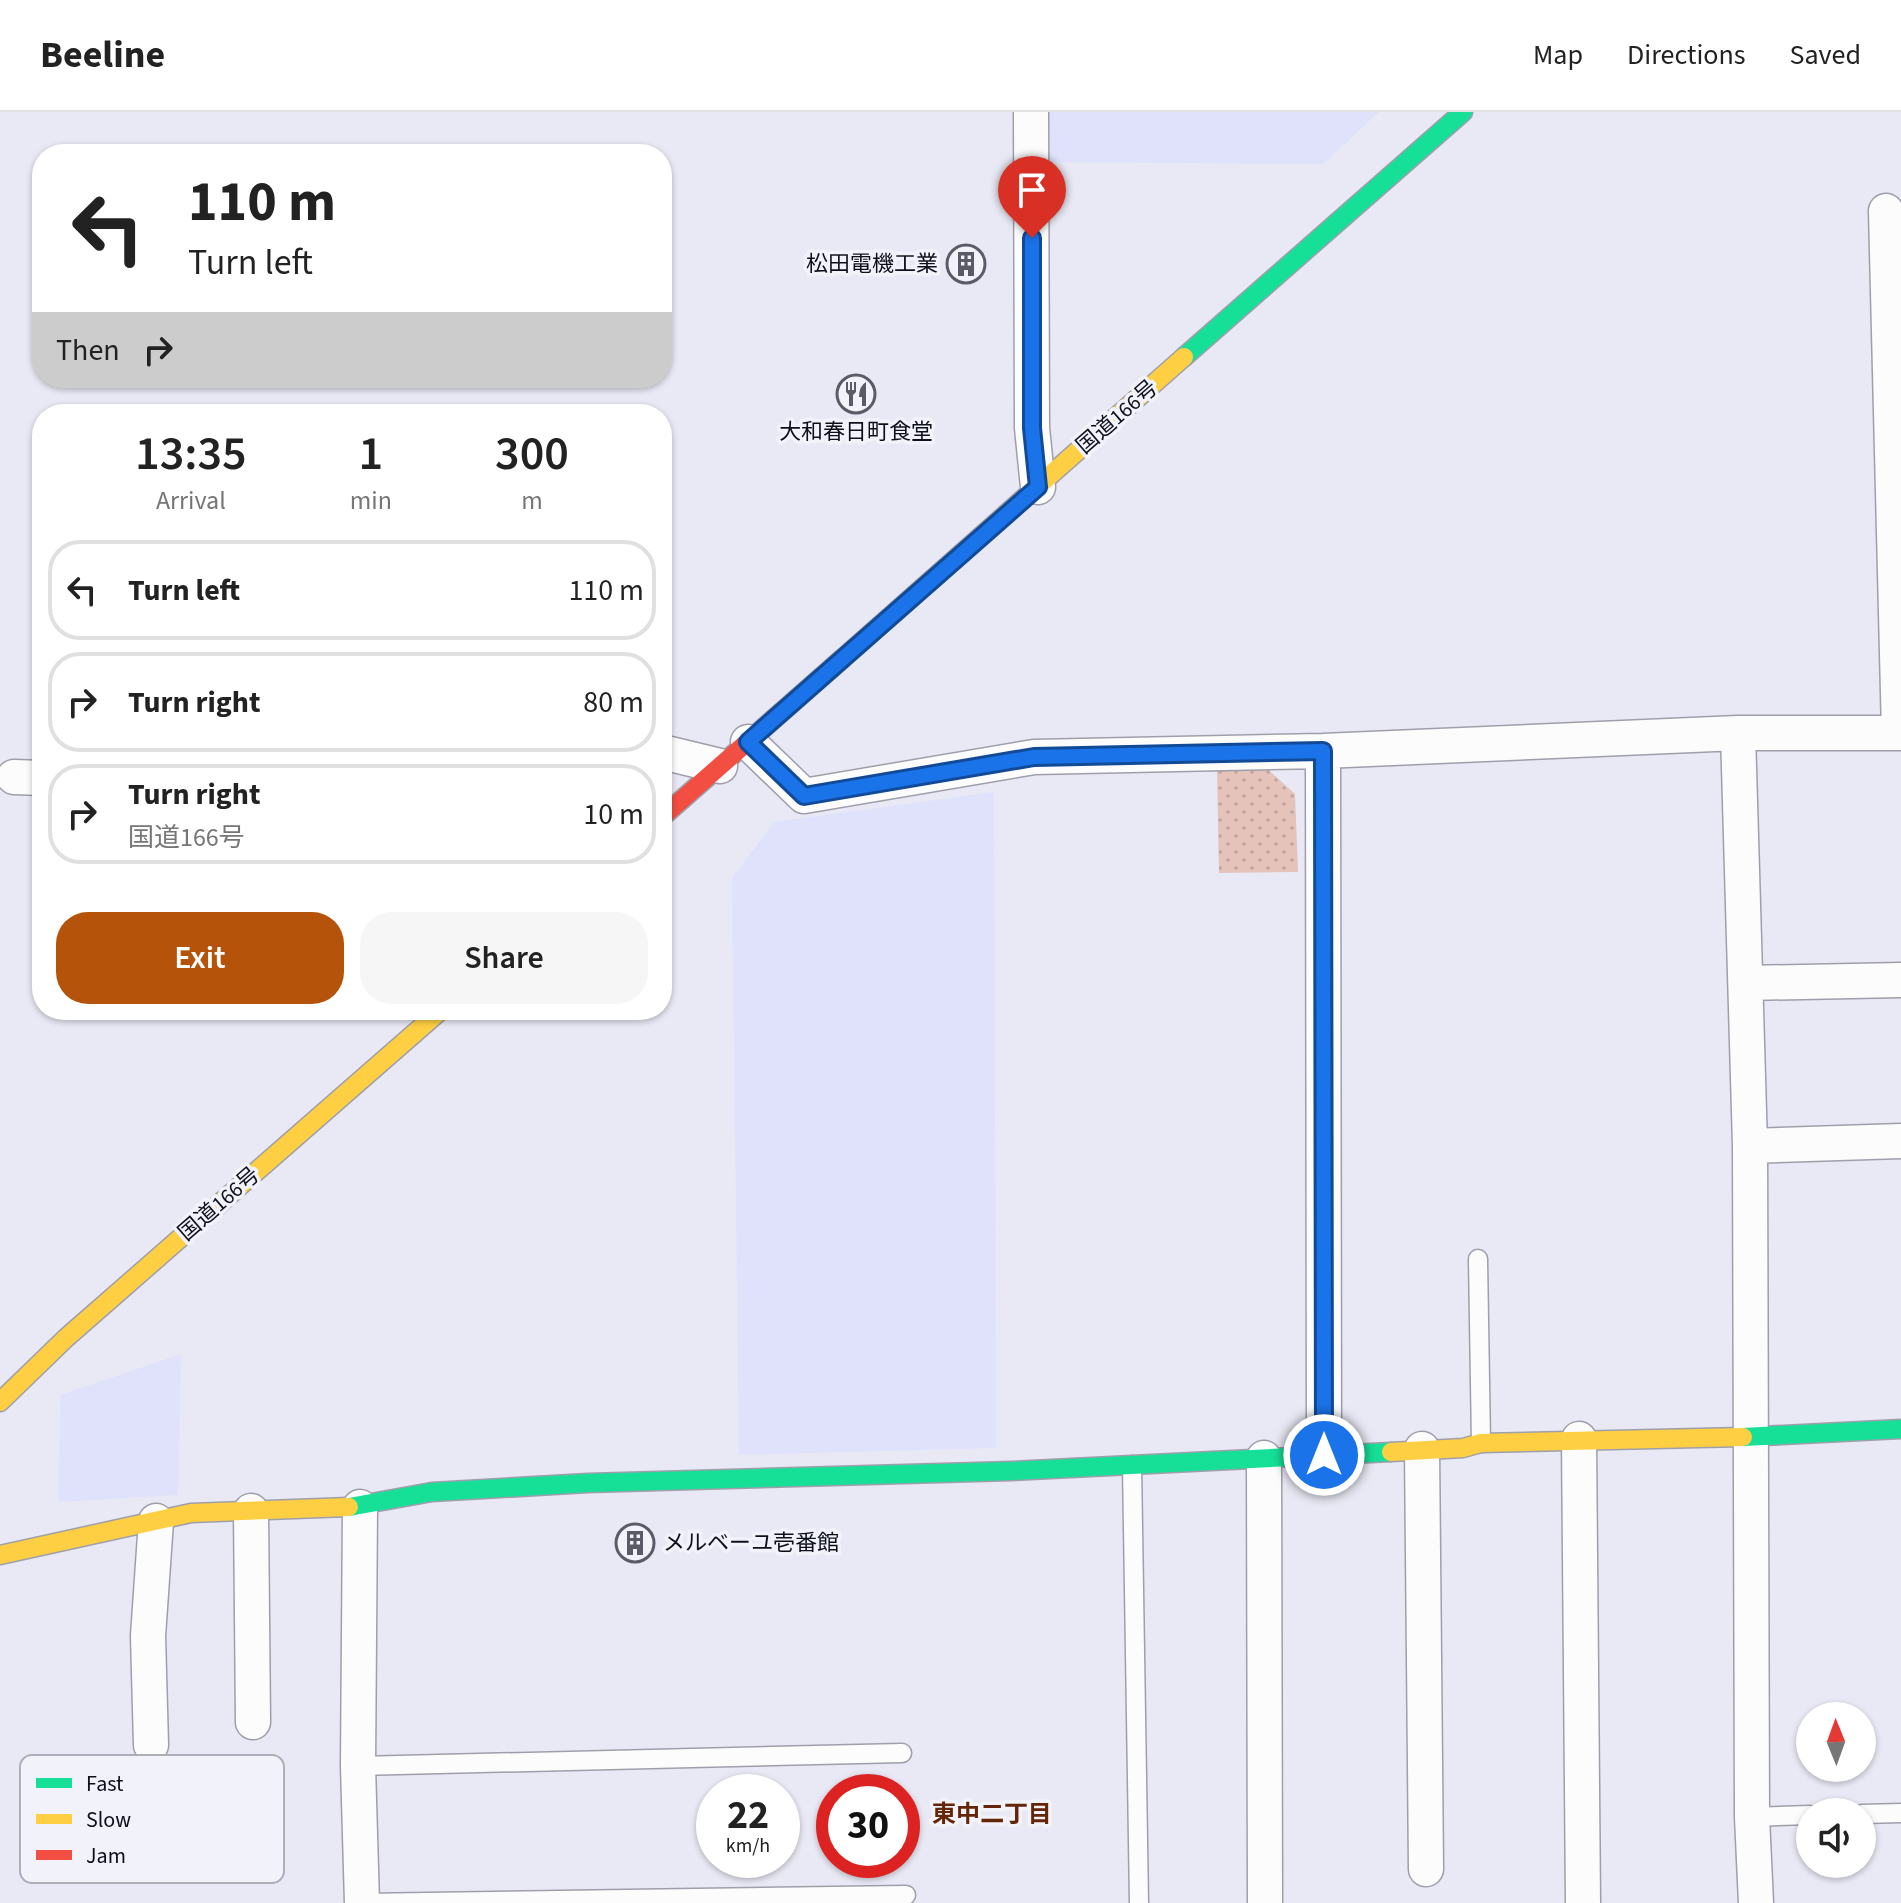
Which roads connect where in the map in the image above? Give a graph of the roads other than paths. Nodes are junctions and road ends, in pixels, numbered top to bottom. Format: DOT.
graph roads {
  1 [pos="1031,112"];
  2 [pos="1463,112"];
  3 [pos="1886,211"];
  4 [pos="1038,487"];
  5 [pos="1738,733"];
  6 [pos="1900,733"];
  7 [pos="748,742"];
  8 [pos="1323,751"];
  9 [pos="672,754"];
  10 [pos="720,766"];
  11 [pos="672,808"];
  12 [pos="1901,980"];
  13 [pos="1746,983"];
  14 [pos="430,1020"];
  15 [pos="1901,1141"];
  16 [pos="1750,1146"];
  17 [pos="1478,1259"];
  18 [pos="0,1402"];
  19 [pos="1901,1429"];
  20 [pos="1751,1436"];
  21 [pos="1579,1439"];
  22 [pos="1481,1443"];
  23 [pos="1422,1449"];
  24 [pos="1324,1455"];
  25 [pos="1264,1458"];
  26 [pos="1132,1465"];
  27 [pos="360,1507"];
  28 [pos="251,1511"];
  29 [pos="156,1521"];
  30 [pos="0,1555"];
  31 [pos="253,1722"];
  32 [pos="151,1745"];
  33 [pos="902,1753"];
  34 [pos="358,1766"];
  35 [pos="1901,1813"];
  36 [pos="1876,1814"];
  37 [pos="1796,1815"];
  38 [pos="1752,1817"];
  39 [pos="1426,1869"];
  40 [pos="906,1895"];
  41 [pos="362,1903"];
  42 [pos="1139,1903"];
  43 [pos="1265,1903"];
  44 [pos="1583,1903"];
  45 [pos="1756,1903"];
  1 -- 4 [label="street"];
  2 -- 4 [label="main road, 国道166号"];
  3 -- 6 [label="street"];
  4 -- 7 [label="main road, 国道166号"];
  5 -- 6 [label="street"];
  5 -- 8 [label="street"];
  5 -- 13 [label="street"];
  7 -- 8 [label="street"];
  7 -- 10 [label="main road, 国道166号"];
  8 -- 24 [label="street"];
  9 -- 10 [label="street"];
  10 -- 11 [label="main road, 国道166号"];
  12 -- 13 [label="street"];
  13 -- 16 [label="street"];
  14 -- 18 [label="main road, 国道166号"];
  15 -- 16 [label="street"];
  16 -- 20 [label="street"];
  17 -- 22 [label="lane"];
  19 -- 20 [label="main road"];
  20 -- 21 [label="main road"];
  20 -- 38 [label="street"];
  21 -- 22 [label="main road"];
  21 -- 44 [label="street"];
  22 -- 23 [label="main road"];
  23 -- 24 [label="main road"];
  23 -- 39 [label="street"];
  24 -- 25 [label="main road"];
  25 -- 26 [label="main road"];
  25 -- 43 [label="street"];
  26 -- 27 [label="main road"];
  26 -- 42 [label="lane"];
  27 -- 28 [label="main road"];
  27 -- 34 [label="street"];
  28 -- 29 [label="main road"];
  28 -- 31 [label="street"];
  29 -- 30 [label="main road"];
  29 -- 32 [label="street"];
  33 -- 34 [label="lane"];
  34 -- 41 [label="street"];
  35 -- 36 [label="lane"];
  37 -- 38 [label="lane"];
  38 -- 45 [label="street"];
  40 -- 41 [label="lane"];
}
